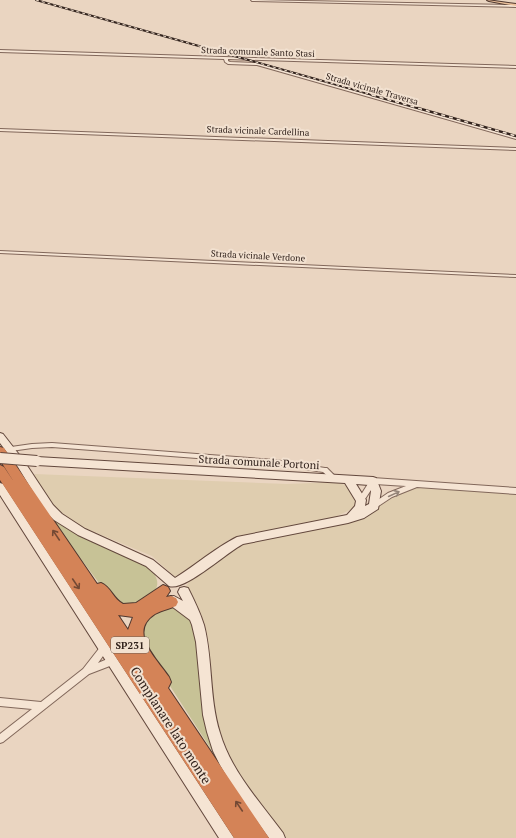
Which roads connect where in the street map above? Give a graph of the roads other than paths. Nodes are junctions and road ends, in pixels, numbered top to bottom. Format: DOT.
graph roads {
  1 [pos="252,0"];
  2 [pos="489,0"];
  3 [pos="516,6"];
  4 [pos="0,51"];
  5 [pos="226,58"];
  6 [pos="516,67"];
  7 [pos="0,130"];
  8 [pos="516,138"];
  9 [pos="516,149"];
  10 [pos="0,252"];
  11 [pos="516,276"];
  12 [pos="0,436"];
  13 [pos="6,450"];
  14 [pos="0,458"];
  15 [pos="0,470"];
  16 [pos="334,478"];
  17 [pos="347,479"];
  18 [pos="373,481"];
  19 [pos="416,485"];
  20 [pos="0,487"];
  21 [pos="516,491"];
  22 [pos="361,500"];
  23 [pos="374,506"];
  24 [pos="348,519"];
  25 [pos="71,556"];
  26 [pos="173,591"];
  27 [pos="104,649"];
  28 [pos="112,661"];
  29 [pos="86,672"];
  30 [pos="0,702"];
  31 [pos="171,705"];
  32 [pos="43,706"];
  33 [pos="0,739"];
  34 [pos="227,838"];
  35 [pos="244,838"];
  36 [pos="260,838"];
  37 [pos="278,838"];
  1 -- 3 [label="street"];
  2 -- 3 [label="main road"];
  4 -- 5 [label="street, Strada comunale Santo Stasi"];
  5 -- 6 [label="street, Strada comunale Santo Stasi"];
  5 -- 8 [label="street, Strada vicinale Traversa"];
  7 -- 9 [label="street, Strada vicinale Cardellina"];
  10 -- 11 [label="street, Strada vicinale Verdone"];
  12 -- 13 [label="street"];
  13 -- 16 [label="street"];
  25 -- 13 [label="highway, SP231, one-way"];
  13 -- 26 [label="street"];
  14 -- 16 [label="street, Strada comunale Portoni, bridge"];
  15 -- 35 [label="highway, SP231, one-way"];
  16 -- 17 [label="street, Strada comunale Portoni"];
  17 -- 18 [label="street, Strada comunale Portoni"];
  17 -- 22 [label="street"];
  18 -- 19 [label="street, Strada comunale Portoni"];
  18 -- 22 [label="street"];
  18 -- 23 [label="street"];
  19 -- 21 [label="street, Strada comunale Portoni"];
  23 -- 19 [label="street, one-way"];
  20 -- 27 [label="street, Complanare lato monte"];
  22 -- 24 [label="street"];
  23 -- 24 [label="street"];
  24 -- 26 [label="street"];
  25 -- 26 [label="highway"];
  25 -- 31 [label="highway, SP231"];
  26 -- 31 [label="highway"];
  26 -- 37 [label="street"];
  27 -- 28 [label="street, Complanare lato monte"];
  27 -- 29 [label="street"];
  28 -- 29 [label="street"];
  28 -- 34 [label="street, Complanare lato monte"];
  29 -- 32 [label="street"];
  30 -- 32 [label="street"];
  36 -- 31 [label="highway, SP231, one-way"];
  32 -- 33 [label="street"];
}
